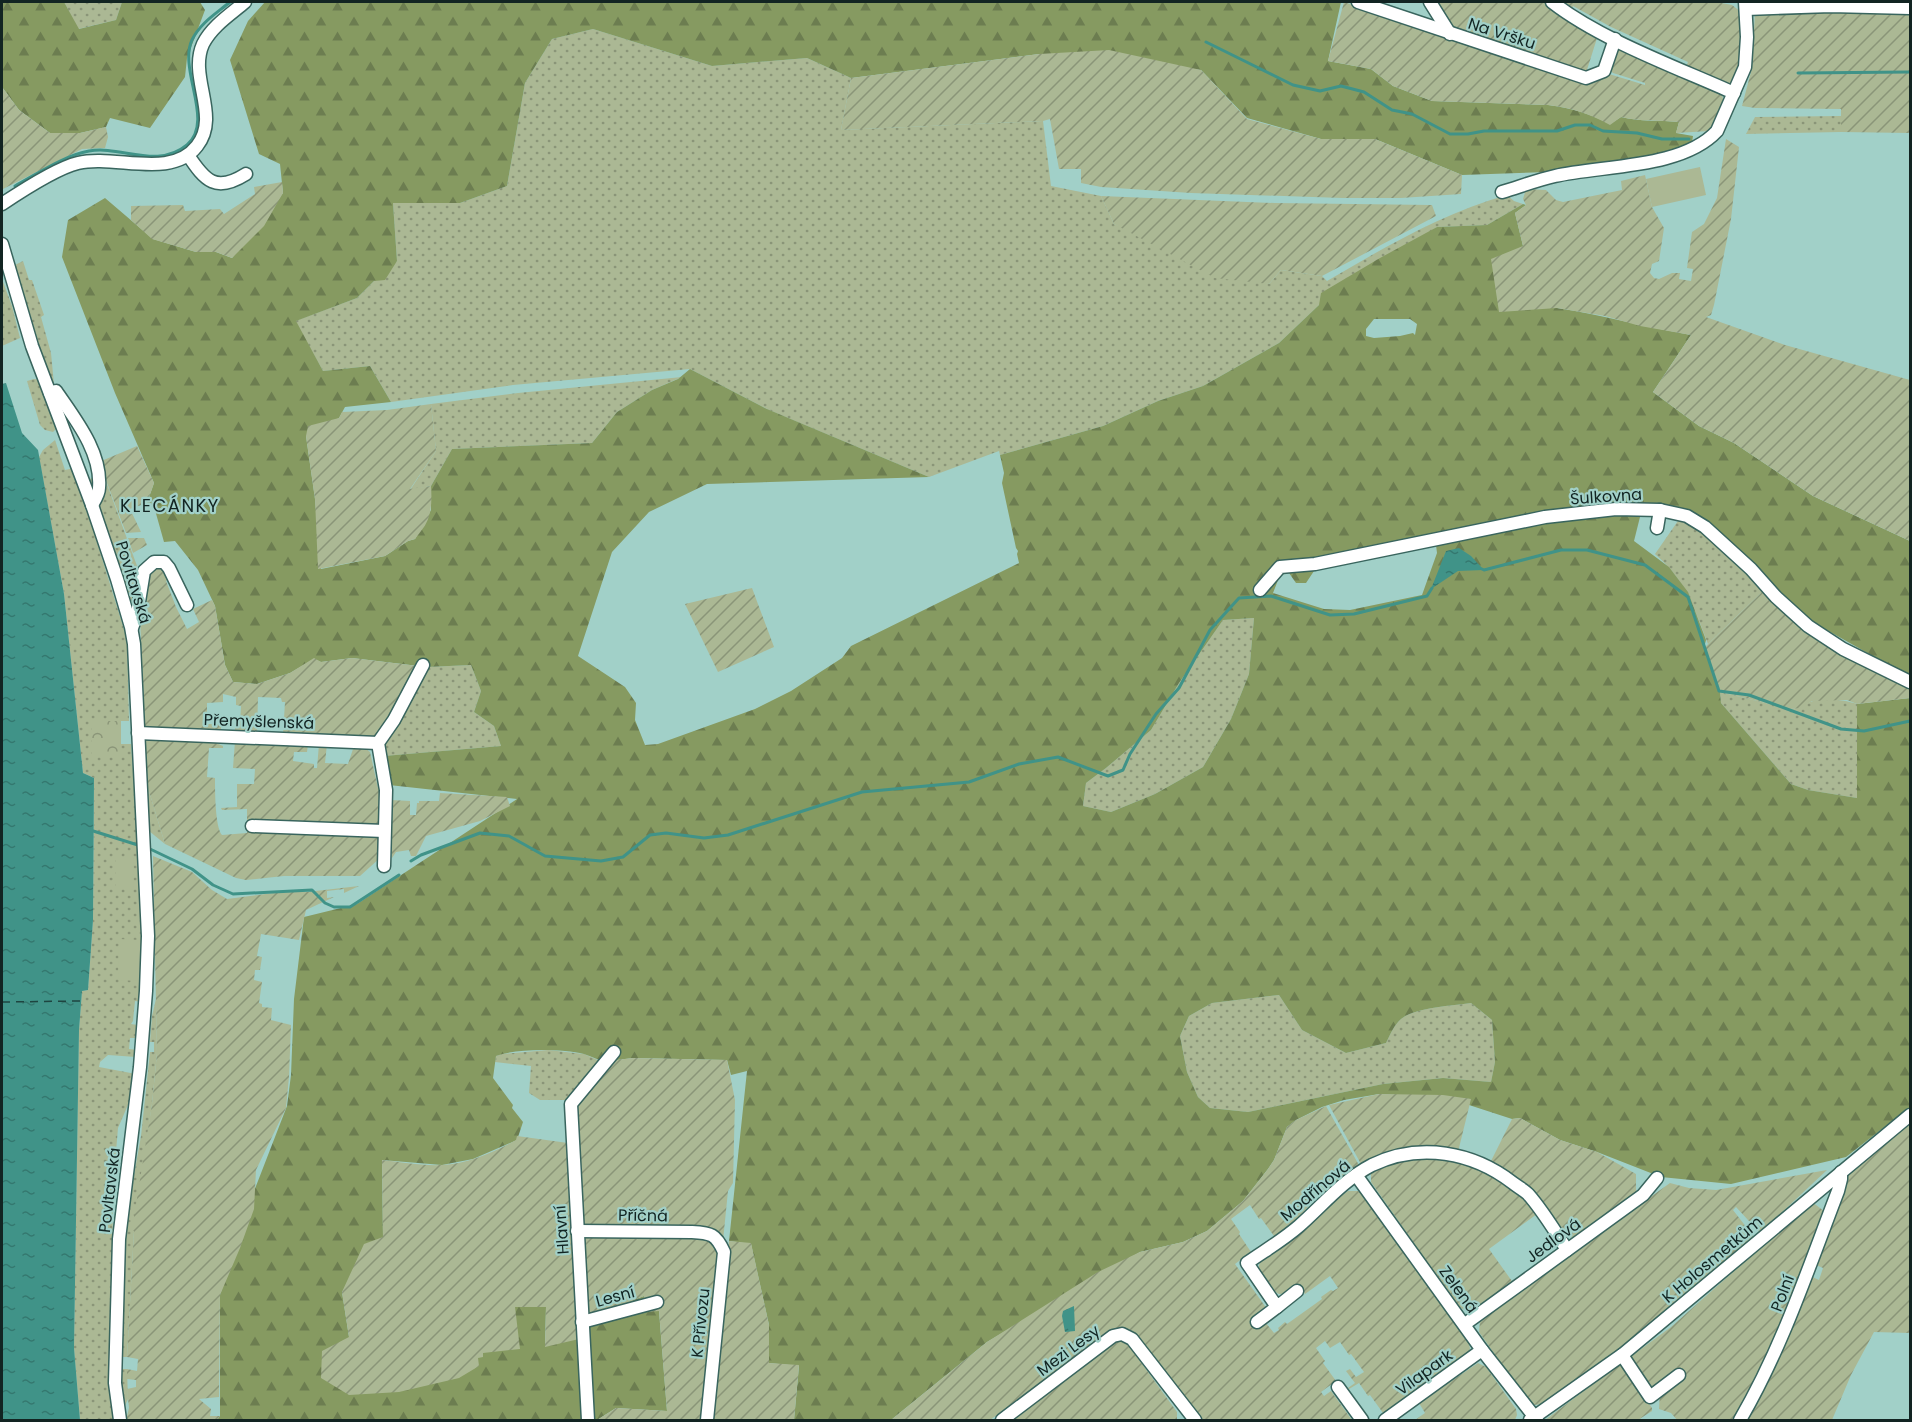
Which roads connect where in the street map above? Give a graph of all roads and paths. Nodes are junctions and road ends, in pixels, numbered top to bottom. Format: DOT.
graph roads {
  1 [pos="245,2"];
  2 [pos="1358,2"];
  3 [pos="1430,2"];
  4 [pos="1552,2"];
  5 [pos="1745,5"];
  6 [pos="1911,8"];
  7 [pos="1450,33"];
  8 [pos="1615,39"];
  9 [pos="1734,93"];
  10 [pos="188,155"];
  11 [pos="246,174"];
  12 [pos="1502,192"];
  13 [pos="2,204"];
  14 [pos="2,244"];
  15 [pos="50,393"];
  16 [pos="92,505"];
  17 [pos="1660,510"];
  18 [pos="1657,528"];
  19 [pos="1260,590"];
  20 [pos="187,604"];
  21 [pos="132,628"];
  22 [pos="423,665"];
  23 [pos="1911,682"];
  24 [pos="138,733"];
  25 [pos="378,743"];
  26 [pos="252,826"];
  27 [pos="384,831"];
  28 [pos="384,866"];
  29 [pos="614,1052"];
  30 [pos="1911,1115"];
  31 [pos="1841,1172"];
  32 [pos="1356,1176"];
  33 [pos="1657,1178"];
  34 [pos="577,1230"];
  35 [pos="710,1233"];
  36 [pos="1566,1251"];
  37 [pos="1297,1291"];
  38 [pos="657,1302"];
  39 [pos="1277,1307"];
  40 [pos="582,1322"];
  41 [pos="1257,1322"];
  42 [pos="1465,1324"];
  43 [pos="1482,1350"];
  44 [pos="1622,1355"];
  45 [pos="1679,1375"];
  46 [pos="1338,1387"];
  47 [pos="1189,1418"];
  48 [pos="120,1420"];
  49 [pos="588,1420"];
  50 [pos="707,1420"];
  51 [pos="1002,1420"];
  52 [pos="1362,1420"];
  53 [pos="1385,1420"];
  54 [pos="1534,1420"];
  55 [pos="1740,1420"];
  1 -- 10 [label="street"];
  2 -- 7 [label="street, Na Vršku"];
  3 -- 7 [label="street"];
  4 -- 8 [label="street"];
  5 -- 6 [label="street"];
  5 -- 9 [label="street"];
  7 -- 8 [label="street, Na Vršku"];
  8 -- 9 [label="street"];
  9 -- 12 [label="street"];
  10 -- 11 [label="street"];
  10 -- 13 [label="street"];
  14 -- 15 [label="street, Povltavská"];
  15 -- 16 [label="street, Povltavská"];
  15 -- 16 [label="street"];
  16 -- 21 [label="street, Povltavská"];
  17 -- 18 [label="street"];
  17 -- 19 [label="street, Šulkovna"];
  17 -- 23 [label="street, Šulkovna"];
  20 -- 21 [label="street"];
  21 -- 24 [label="street, Povltavská"];
  22 -- 25 [label="street"];
  24 -- 25 [label="street, Přemyšlenská"];
  24 -- 48 [label="street, Povltavská"];
  25 -- 27 [label="street"];
  26 -- 27 [label="street"];
  27 -- 28 [label="street"];
  29 -- 34 [label="street, Hlavní"];
  30 -- 31 [label="street, K Holosmetkům"];
  31 -- 44 [label="street, K Holosmetkům"];
  31 -- 55 [label="street, Polní"];
  32 -- 36 [label="street, Modřínová"];
  32 -- 39 [label="street, Modřínová"];
  32 -- 42 [label="street, Zelená"];
  33 -- 36 [label="street, Jedlová"];
  34 -- 35 [label="street, Příčná"];
  34 -- 40 [label="street, Hlavní"];
  35 -- 50 [label="street, K Přívozu"];
  36 -- 42 [label="street, Jedlová"];
  37 -- 39 [label="street"];
  38 -- 40 [label="street, Lesní"];
  39 -- 41 [label="street"];
  40 -- 49 [label="street, Hlavní"];
  42 -- 43 [label="street, Zelená"];
  43 -- 53 [label="street, Vilapark"];
  43 -- 54 [label="street, Zelená"];
  44 -- 45 [label="street"];
  44 -- 54 [label="street, K Holosmetkům"];
  46 -- 52 [label="street"];
  47 -- 51 [label="street, Mezi Lesy"];
}
